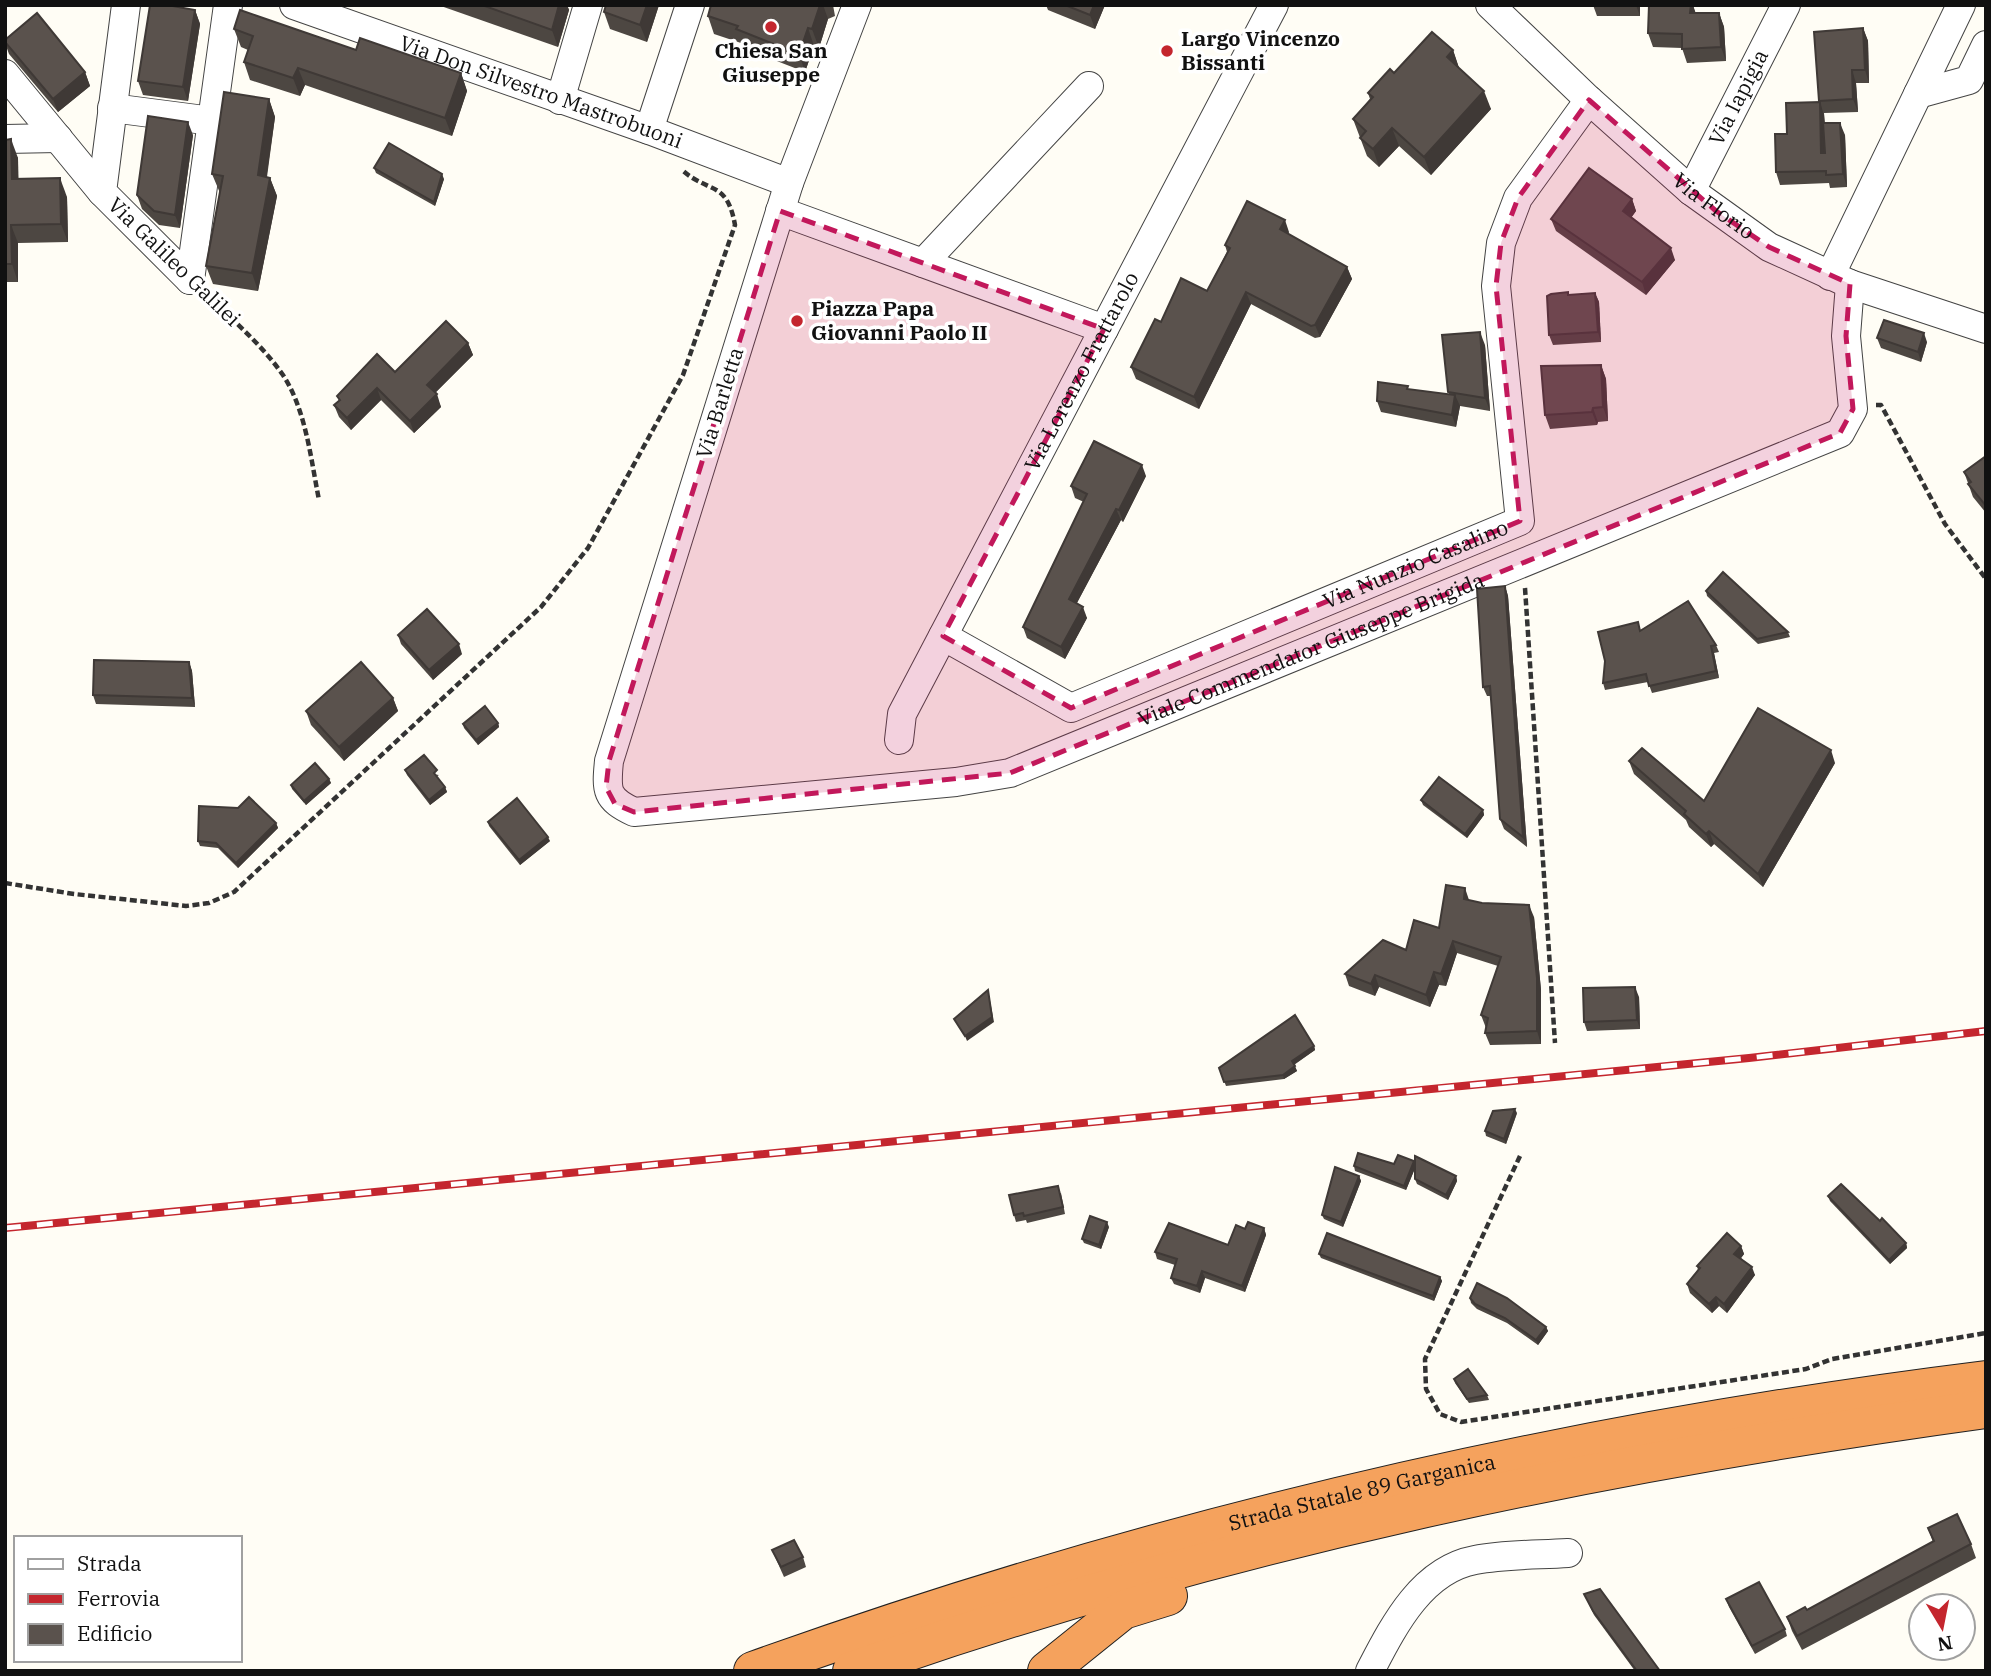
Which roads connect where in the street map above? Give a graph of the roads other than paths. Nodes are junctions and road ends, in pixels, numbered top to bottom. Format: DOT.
graph roads {
  1 [pos="126,5"];
  2 [pos="229,5"];
  3 [pos="294,5"];
  4 [pos="588,5"];
  5 [pos="690,5"];
  6 [pos="857,5"];
  7 [pos="1274,5"];
  8 [pos="1490,5"];
  9 [pos="1786,5"];
  10 [pos="1961,5"];
  11 [pos="1986,45"];
  12 [pos="5,74"];
  13 [pos="1089,86"];
  14 [pos="1918,94"];
  15 [pos="560,100"];
  16 [pos="1588,100"];
  17 [pos="112,108"];
  18 [pos="212,121"];
  19 [pos="649,130"];
  20 [pos="58,138"];
  21 [pos="5,139"];
  22 [pos="789,183"];
  23 [pos="1691,191"];
  24 [pos="102,192"];
  25 [pos="780,211"];
  26 [pos="923,263"];
  27 [pos="1840,280"];
  28 [pos="1104,329"];
  29 [pos="1986,329"];
  30 [pos="943,636"];
  31 [pos="899,740"];
  32 [pos="615,804"];
  33 [pos="1986,1362"];
  34 [pos="1986,1380"];
  35 [pos="1919,1388"];
  36 [pos="1986,1409"];
  37 [pos="1526,1486"];
  38 [pos="1568,1553"];
  39 [pos="846,1655"];
  40 [pos="729,1671"];
  41 [pos="753,1671"];
  42 [pos="1047,1671"];
  43 [pos="1370,1671"];
  1 -- 17 [label="street, Via Galileo Galilei"];
  2 -- 18 [label="street"];
  3 -- 15 [label="street, Via Don Silvestro Mastrobuoni"];
  4 -- 15 [label="street"];
  5 -- 19 [label="street"];
  6 -- 22 [label="street, Via Barletta"];
  7 -- 28 [label="street, Via Lorenzo Frattarolo"];
  8 -- 16 [label="street, Via Florio"];
  9 -- 23 [label="street, Via Iapigia"];
  10 -- 14 [label="street"];
  11 -- 14 [label="street"];
  12 -- 20 [label="street"];
  13 -- 26 [label="street"];
  14 -- 27 [label="street"];
  15 -- 19 [label="street, Via Don Silvestro Mastrobuoni"];
  16 -- 23 [label="street, Via Florio"];
  16 -- 30 [label="street, Via Nunzio Casalino"];
  17 -- 18 [label="street"];
  17 -- 24 [label="street, Via Galileo Galilei"];
  18 -- 24 [label="street, Via Galileo Galilei"];
  19 -- 22 [label="street, Via Don Silvestro Mastrobuoni"];
  20 -- 21 [label="street"];
  20 -- 24 [label="street"];
  22 -- 25 [label="street, Via Barletta"];
  23 -- 27 [label="street, Via Florio"];
  25 -- 26 [label="street"];
  25 -- 32 [label="street, Via Barletta"];
  26 -- 28 [label="street"];
  27 -- 29 [label="street, Via Florio"];
  27 -- 32 [label="street, Viale Commendator Giuseppe Brigida"];
  28 -- 30 [label="street, Via Lorenzo Frattarolo"];
  30 -- 31 [label="street, Via Lorenzo Frattarolo"];
  33 -- 35 [label="highway"];
  34 -- 35 [label="highway, Strada Statale 89 Garganica"];
  35 -- 39 [label="highway, Strada Statale 89 Garganica"];
  36 -- 37 [label="highway, Strada Statale 89 Garganica"];
  37 -- 39 [label="highway, Strada Statale 89 Garganica"];
  37 -- 42 [label="highway"];
  38 -- 43 [label="street"];
  39 -- 40 [label="highway"];
  39 -- 41 [label="highway, Strada Statale 89 Garganica"];
}
